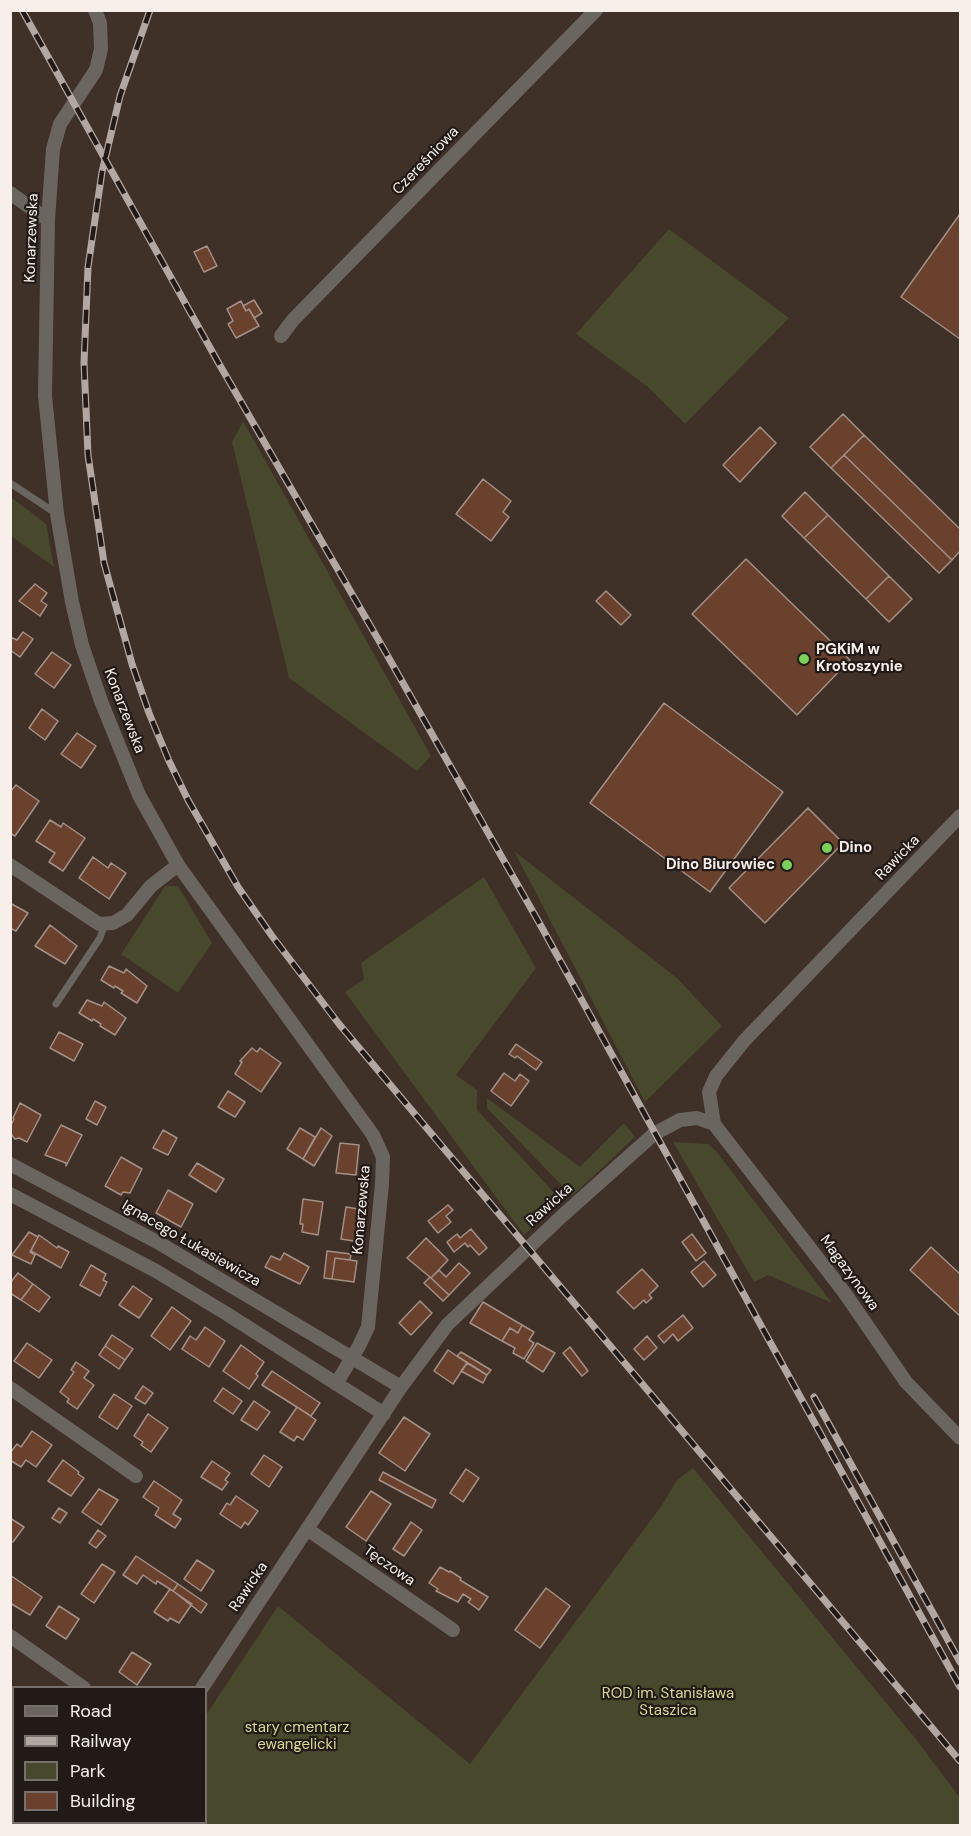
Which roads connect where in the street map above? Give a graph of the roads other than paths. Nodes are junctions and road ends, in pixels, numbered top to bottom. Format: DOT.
graph roads {
  1 [pos="95,10"];
  2 [pos="596,10"];
  3 [pos="10,193"];
  4 [pos="48,220"];
  5 [pos="281,336"];
  6 [pos="10,483"];
  7 [pos="57,514"];
  8 [pos="960,816"];
  9 [pos="178,865"];
  10 [pos="10,866"];
  11 [pos="105,923"];
  12 [pos="56,1004"];
  13 [pos="714,1124"];
  14 [pos="10,1164"];
  15 [pos="10,1194"];
  16 [pos="159,1243"];
  17 [pos="146,1266"];
  18 [pos="352,1359"];
  19 [pos="336,1384"];
  20 [pos="401,1387"];
  21 [pos="10,1388"];
  22 [pos="384,1414"];
  23 [pos="960,1438"];
  24 [pos="136,1476"];
  25 [pos="307,1529"];
  26 [pos="453,1630"];
  27 [pos="10,1636"];
  28 [pos="81,1686"];
  29 [pos="203,1686"];
  1 -- 4 [label="street, Konarzewska"];
  2 -- 5 [label="street, Czereśniowa"];
  3 -- 4 [label="street"];
  4 -- 7 [label="street, Konarzewska"];
  6 -- 7 [label="lane"];
  7 -- 9 [label="street, Konarzewska"];
  8 -- 13 [label="street, Rawicka"];
  9 -- 11 [label="street"];
  9 -- 18 [label="street, Konarzewska"];
  10 -- 11 [label="street"];
  11 -- 12 [label="lane"];
  13 -- 20 [label="street, Rawicka"];
  13 -- 23 [label="street, Magazynowa"];
  14 -- 16 [label="street, Ignacego Łukasiewicza"];
  15 -- 17 [label="street"];
  16 -- 17 [label="street"];
  16 -- 18 [label="street, Ignacego Łukasiewicza"];
  17 -- 19 [label="street"];
  18 -- 19 [label="street"];
  18 -- 20 [label="street, Ignacego Łukasiewicza"];
  19 -- 22 [label="street"];
  20 -- 22 [label="street, Rawicka"];
  21 -- 24 [label="street"];
  22 -- 25 [label="street, Rawicka"];
  25 -- 26 [label="street, Tęczowa"];
  25 -- 29 [label="street, Rawicka"];
  27 -- 28 [label="street"];
}
